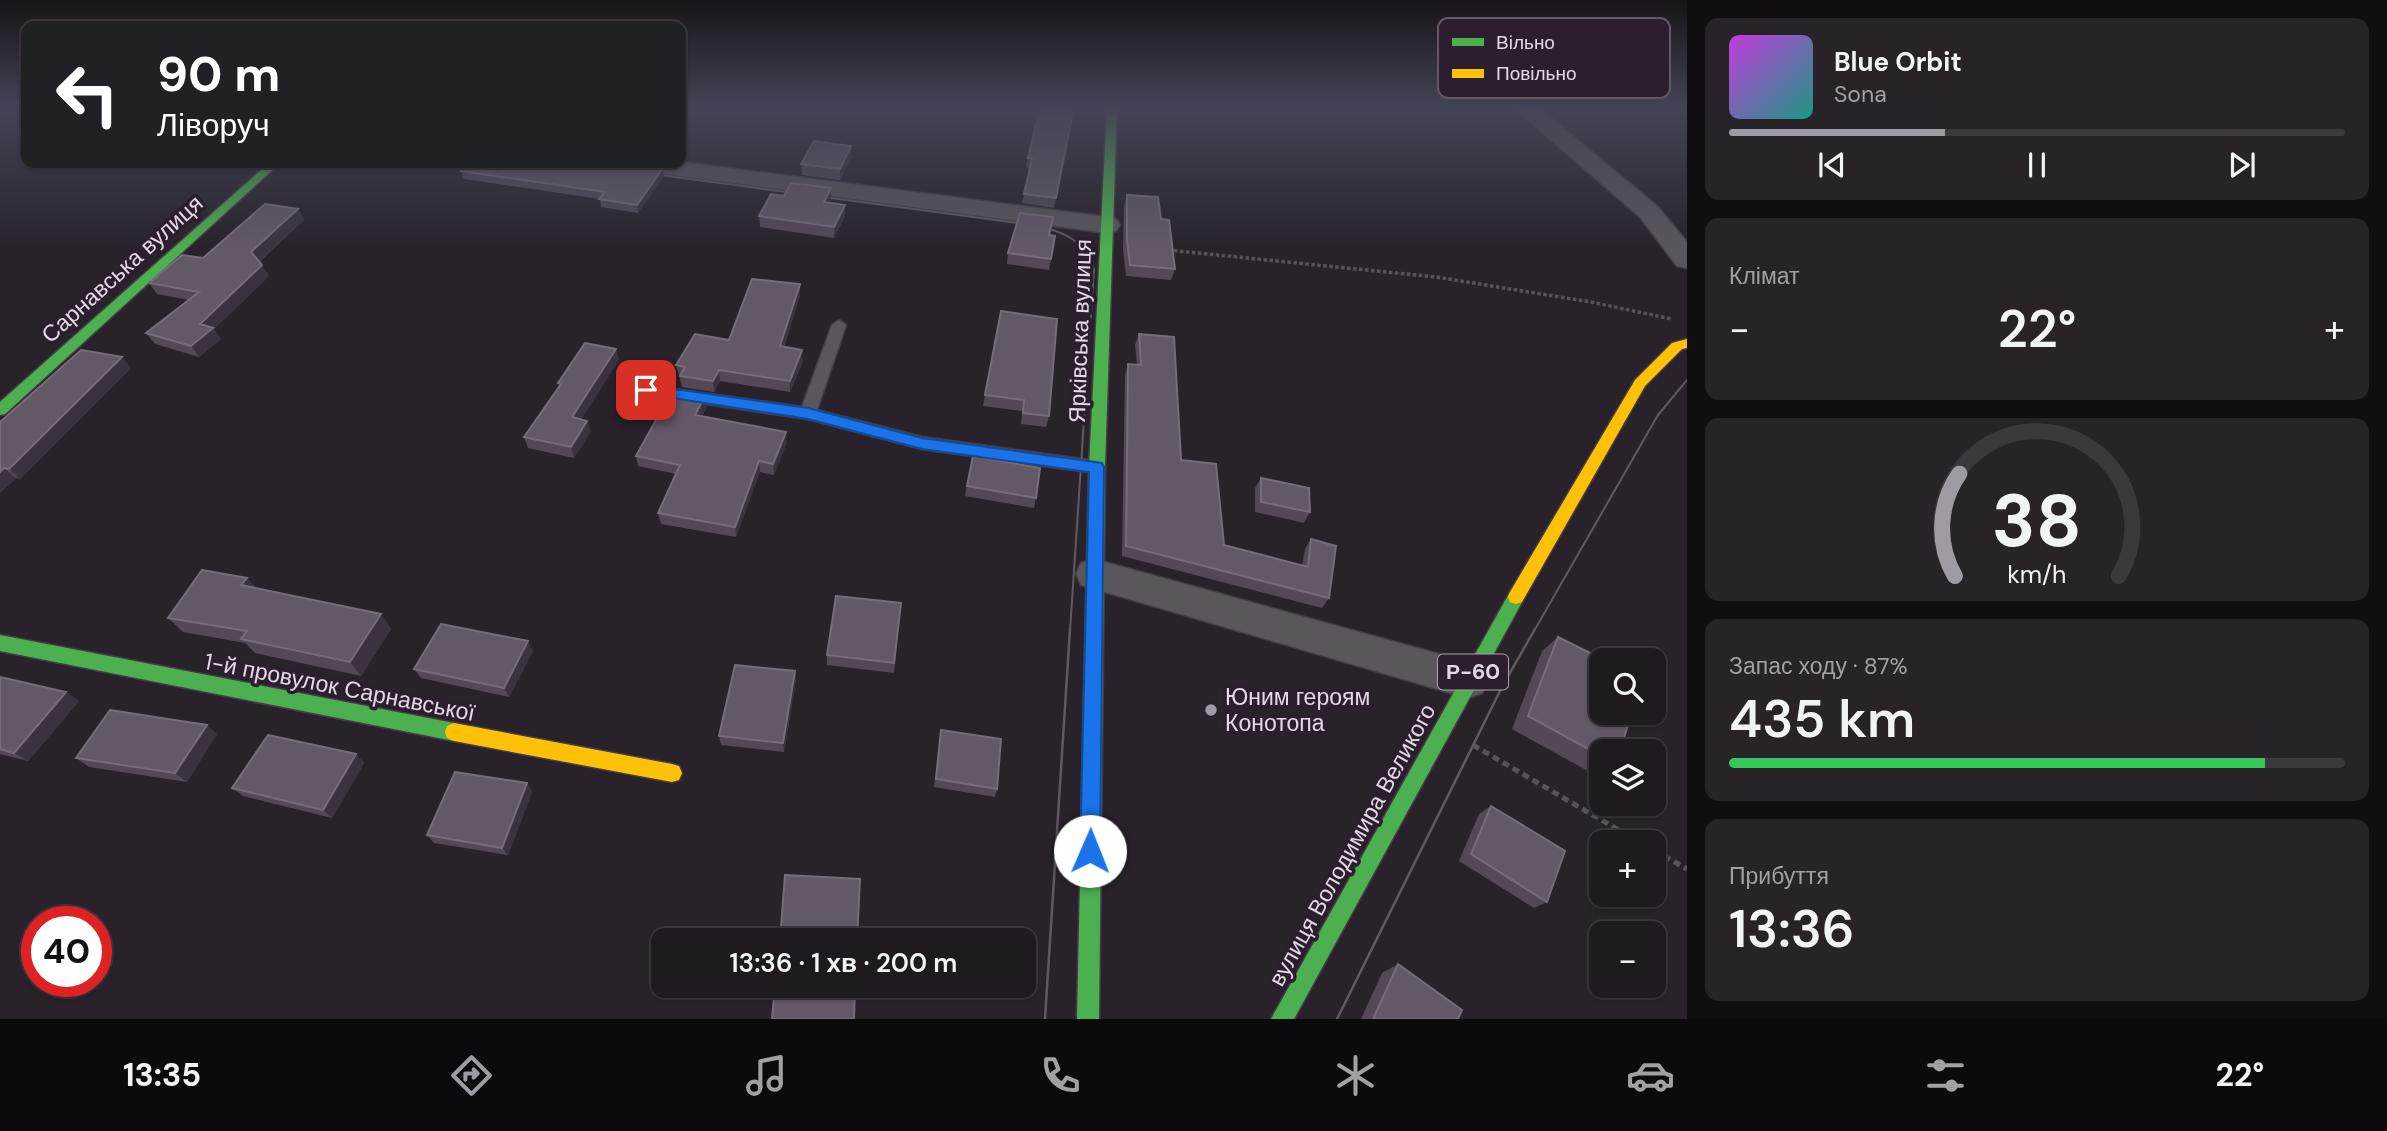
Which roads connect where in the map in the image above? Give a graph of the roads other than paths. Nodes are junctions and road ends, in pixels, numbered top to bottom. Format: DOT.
graph roads {
  1 [pos="1110,155"];
  2 [pos="1581,155"];
  3 [pos="269,168"];
  4 [pos="674,168"];
  5 [pos="1107,225"];
  6 [pos="1687,260"];
  7 [pos="839,325"];
  8 [pos="1687,343"];
  9 [pos="646,390"];
  10 [pos="0,410"];
  11 [pos="808,414"];
  12 [pos="1097,467"];
  13 [pos="1094,574"];
  14 [pos="0,643"];
  15 [pos="1468,680"];
  16 [pos="671,773"];
  17 [pos="1088,1019"];
  18 [pos="1282,1019"];
  1 -- 5 [label="street, Ярківська вулиця"];
  2 -- 6 [label="street"];
  3 -- 10 [label="street, Сарнавська вулиця"];
  4 -- 5 [label="street"];
  5 -- 12 [label="street, Ярківська вулиця"];
  7 -- 11 [label="lane"];
  8 -- 15 [label="street, вулиця Володимира Великого / Р-60"];
  9 -- 11 [label="lane"];
  11 -- 12 [label="lane"];
  12 -- 13 [label="street, Ярківська вулиця"];
  13 -- 15 [label="street"];
  13 -- 17 [label="street, Ярківська вулиця"];
  14 -- 16 [label="street, 1-й провулок Сарнавської"];
  15 -- 18 [label="street, вулиця Володимира Великого / Р-60"];
}
